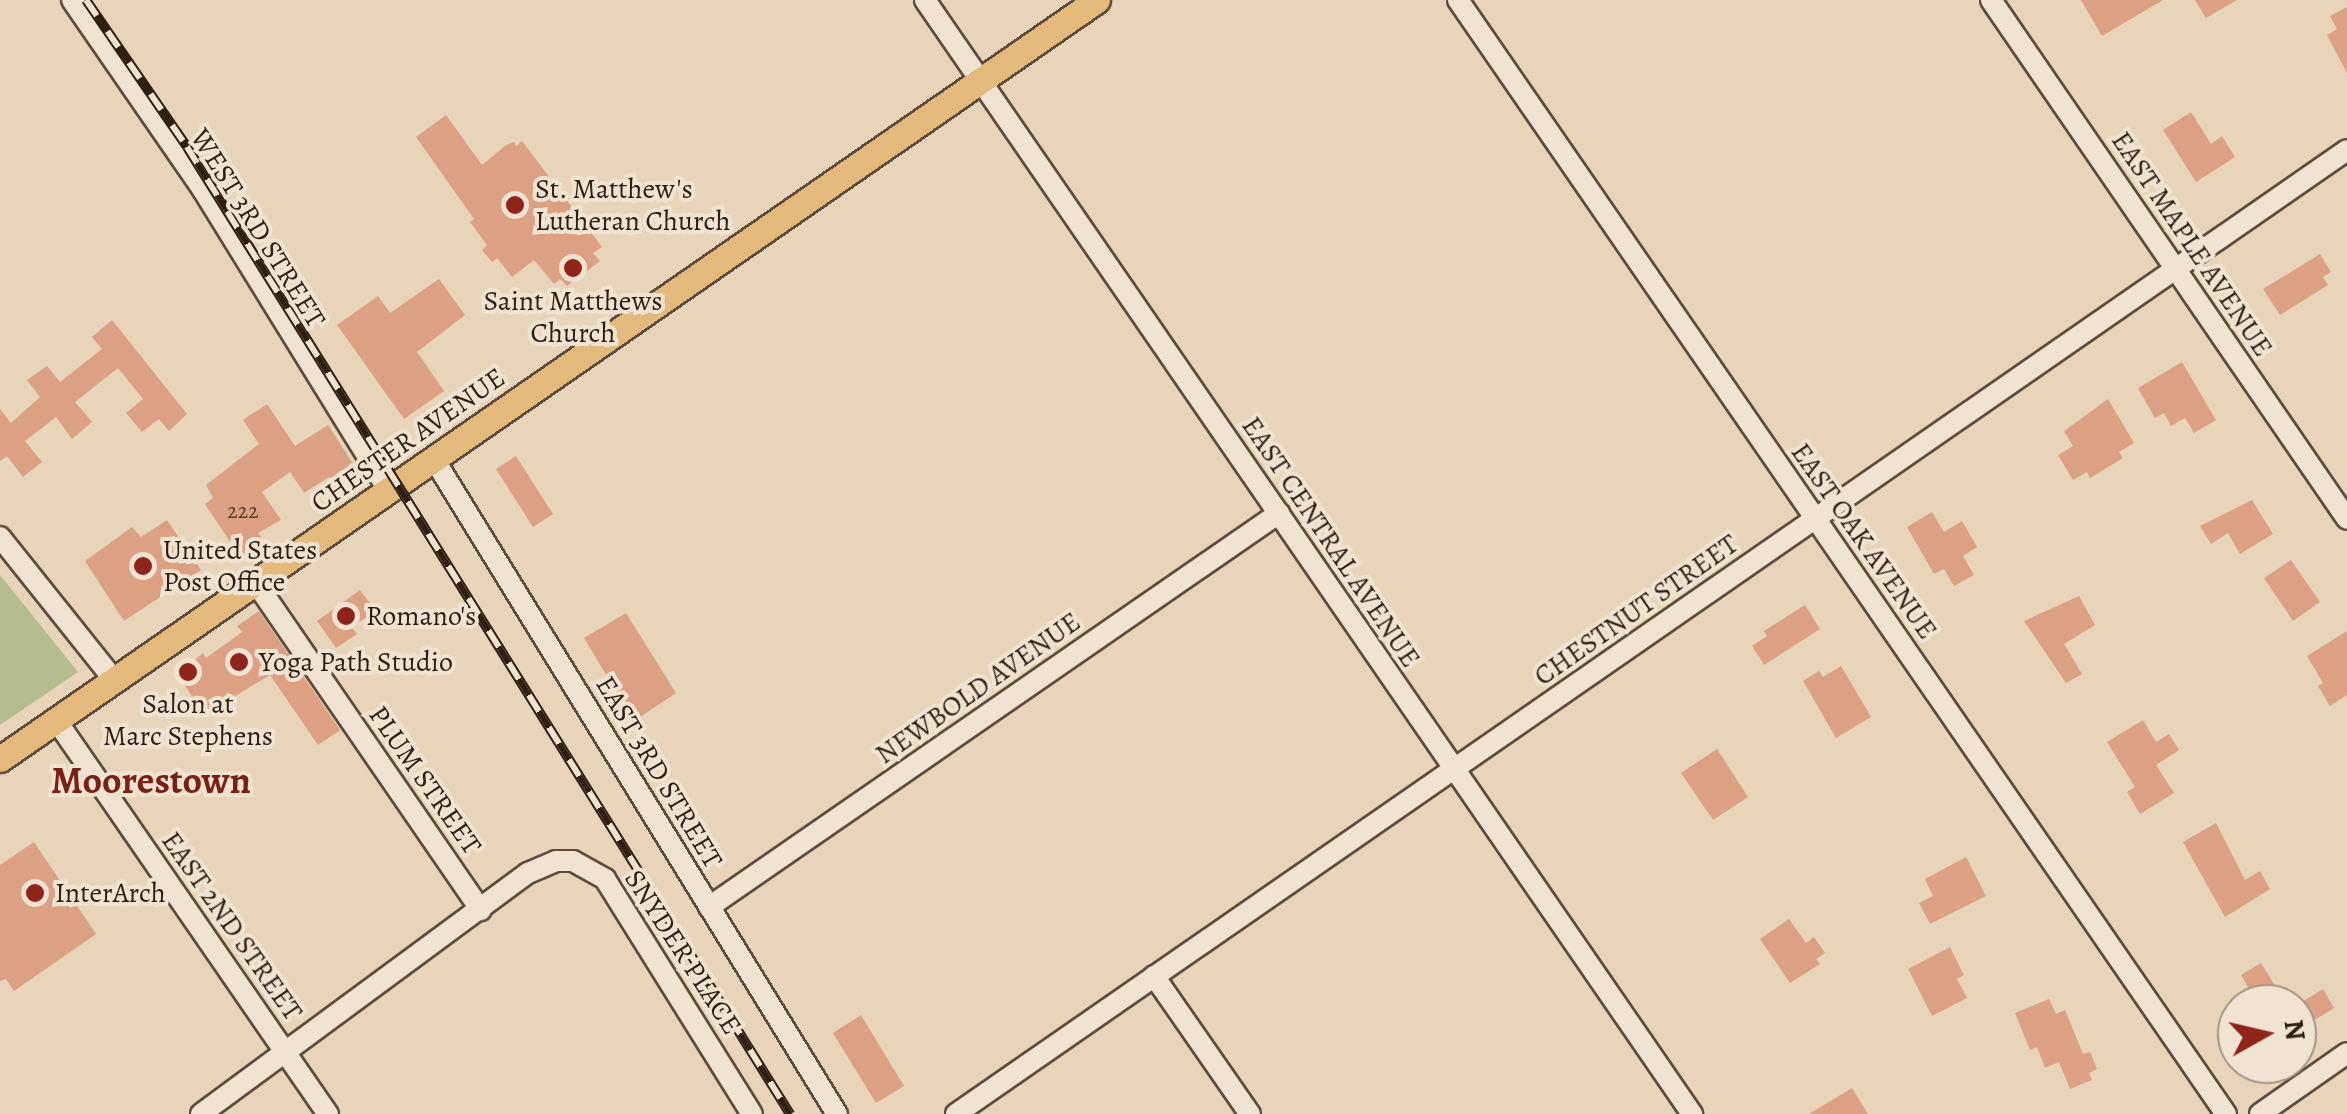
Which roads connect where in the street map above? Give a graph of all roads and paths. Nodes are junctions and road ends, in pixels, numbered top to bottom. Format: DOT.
graph roads {
  1 [pos="72,0"];
  2 [pos="925,0"];
  3 [pos="1097,0"];
  4 [pos="1458,0"];
  5 [pos="1992,0"];
  6 [pos="980,80"];
  7 [pos="2347,150"];
  8 [pos="2176,268"];
  9 [pos="434,458"];
  10 [pos="388,490"];
  11 [pos="1278,513"];
  12 [pos="2347,518"];
  13 [pos="1814,519"];
  14 [pos="0,537"];
  15 [pos="256,583"];
  16 [pos="114,680"];
  17 [pos="56,720"];
  18 [pos="0,759"];
  19 [pos="1454,770"];
  20 [pos="709,907"];
  21 [pos="481,910"];
  22 [pos="1154,976"];
  23 [pos="286,1051"];
  24 [pos="2347,1053"];
  25 [pos="201,1114"];
  26 [pos="328,1114"];
  27 [pos="752,1114"];
  28 [pos="837,1114"];
  29 [pos="956,1114"];
  30 [pos="1250,1114"];
  31 [pos="1692,1114"];
  32 [pos="2226,1114"];
  33 [pos="2260,1114"];
  1 -- 10 [label="street, WEST 3RD STREET"];
  2 -- 6 [label="street, EAST CENTRAL AVENUE"];
  3 -- 6 [label="main road, CHESTER AVENUE"];
  4 -- 13 [label="street, EAST OAK AVENUE"];
  5 -- 8 [label="street, EAST MAPLE AVENUE"];
  6 -- 9 [label="main road, CHESTER AVENUE"];
  6 -- 11 [label="street, EAST CENTRAL AVENUE"];
  7 -- 8 [label="street, CHESTNUT STREET"];
  8 -- 12 [label="street, EAST MAPLE AVENUE"];
  8 -- 13 [label="street, CHESTNUT STREET"];
  9 -- 10 [label="main road, CHESTER AVENUE"];
  9 -- 20 [label="street, EAST 3RD STREET"];
  10 -- 15 [label="main road, CHESTER AVENUE"];
  11 -- 19 [label="street, EAST CENTRAL AVENUE"];
  11 -- 20 [label="street, NEWBOLD AVENUE"];
  13 -- 19 [label="street, CHESTNUT STREET"];
  13 -- 32 [label="street, EAST OAK AVENUE"];
  14 -- 16 [label="street"];
  15 -- 16 [label="main road, CHESTER AVENUE"];
  15 -- 21 [label="street, PLUM STREET"];
  16 -- 17 [label="main road, CHESTER AVENUE"];
  17 -- 18 [label="main road, CHESTER AVENUE"];
  17 -- 23 [label="street, EAST 2ND STREET"];
  19 -- 22 [label="street, CHESTNUT STREET"];
  19 -- 31 [label="street, EAST CENTRAL AVENUE"];
  20 -- 28 [label="street, EAST 3RD STREET"];
  21 -- 23 [label="street"];
  21 -- 27 [label="street, SNYDER PLACE"];
  22 -- 29 [label="street, CHESTNUT STREET"];
  22 -- 30 [label="street"];
  23 -- 25 [label="street"];
  23 -- 26 [label="street, EAST 2ND STREET"];
  24 -- 33 [label="street"];
}
